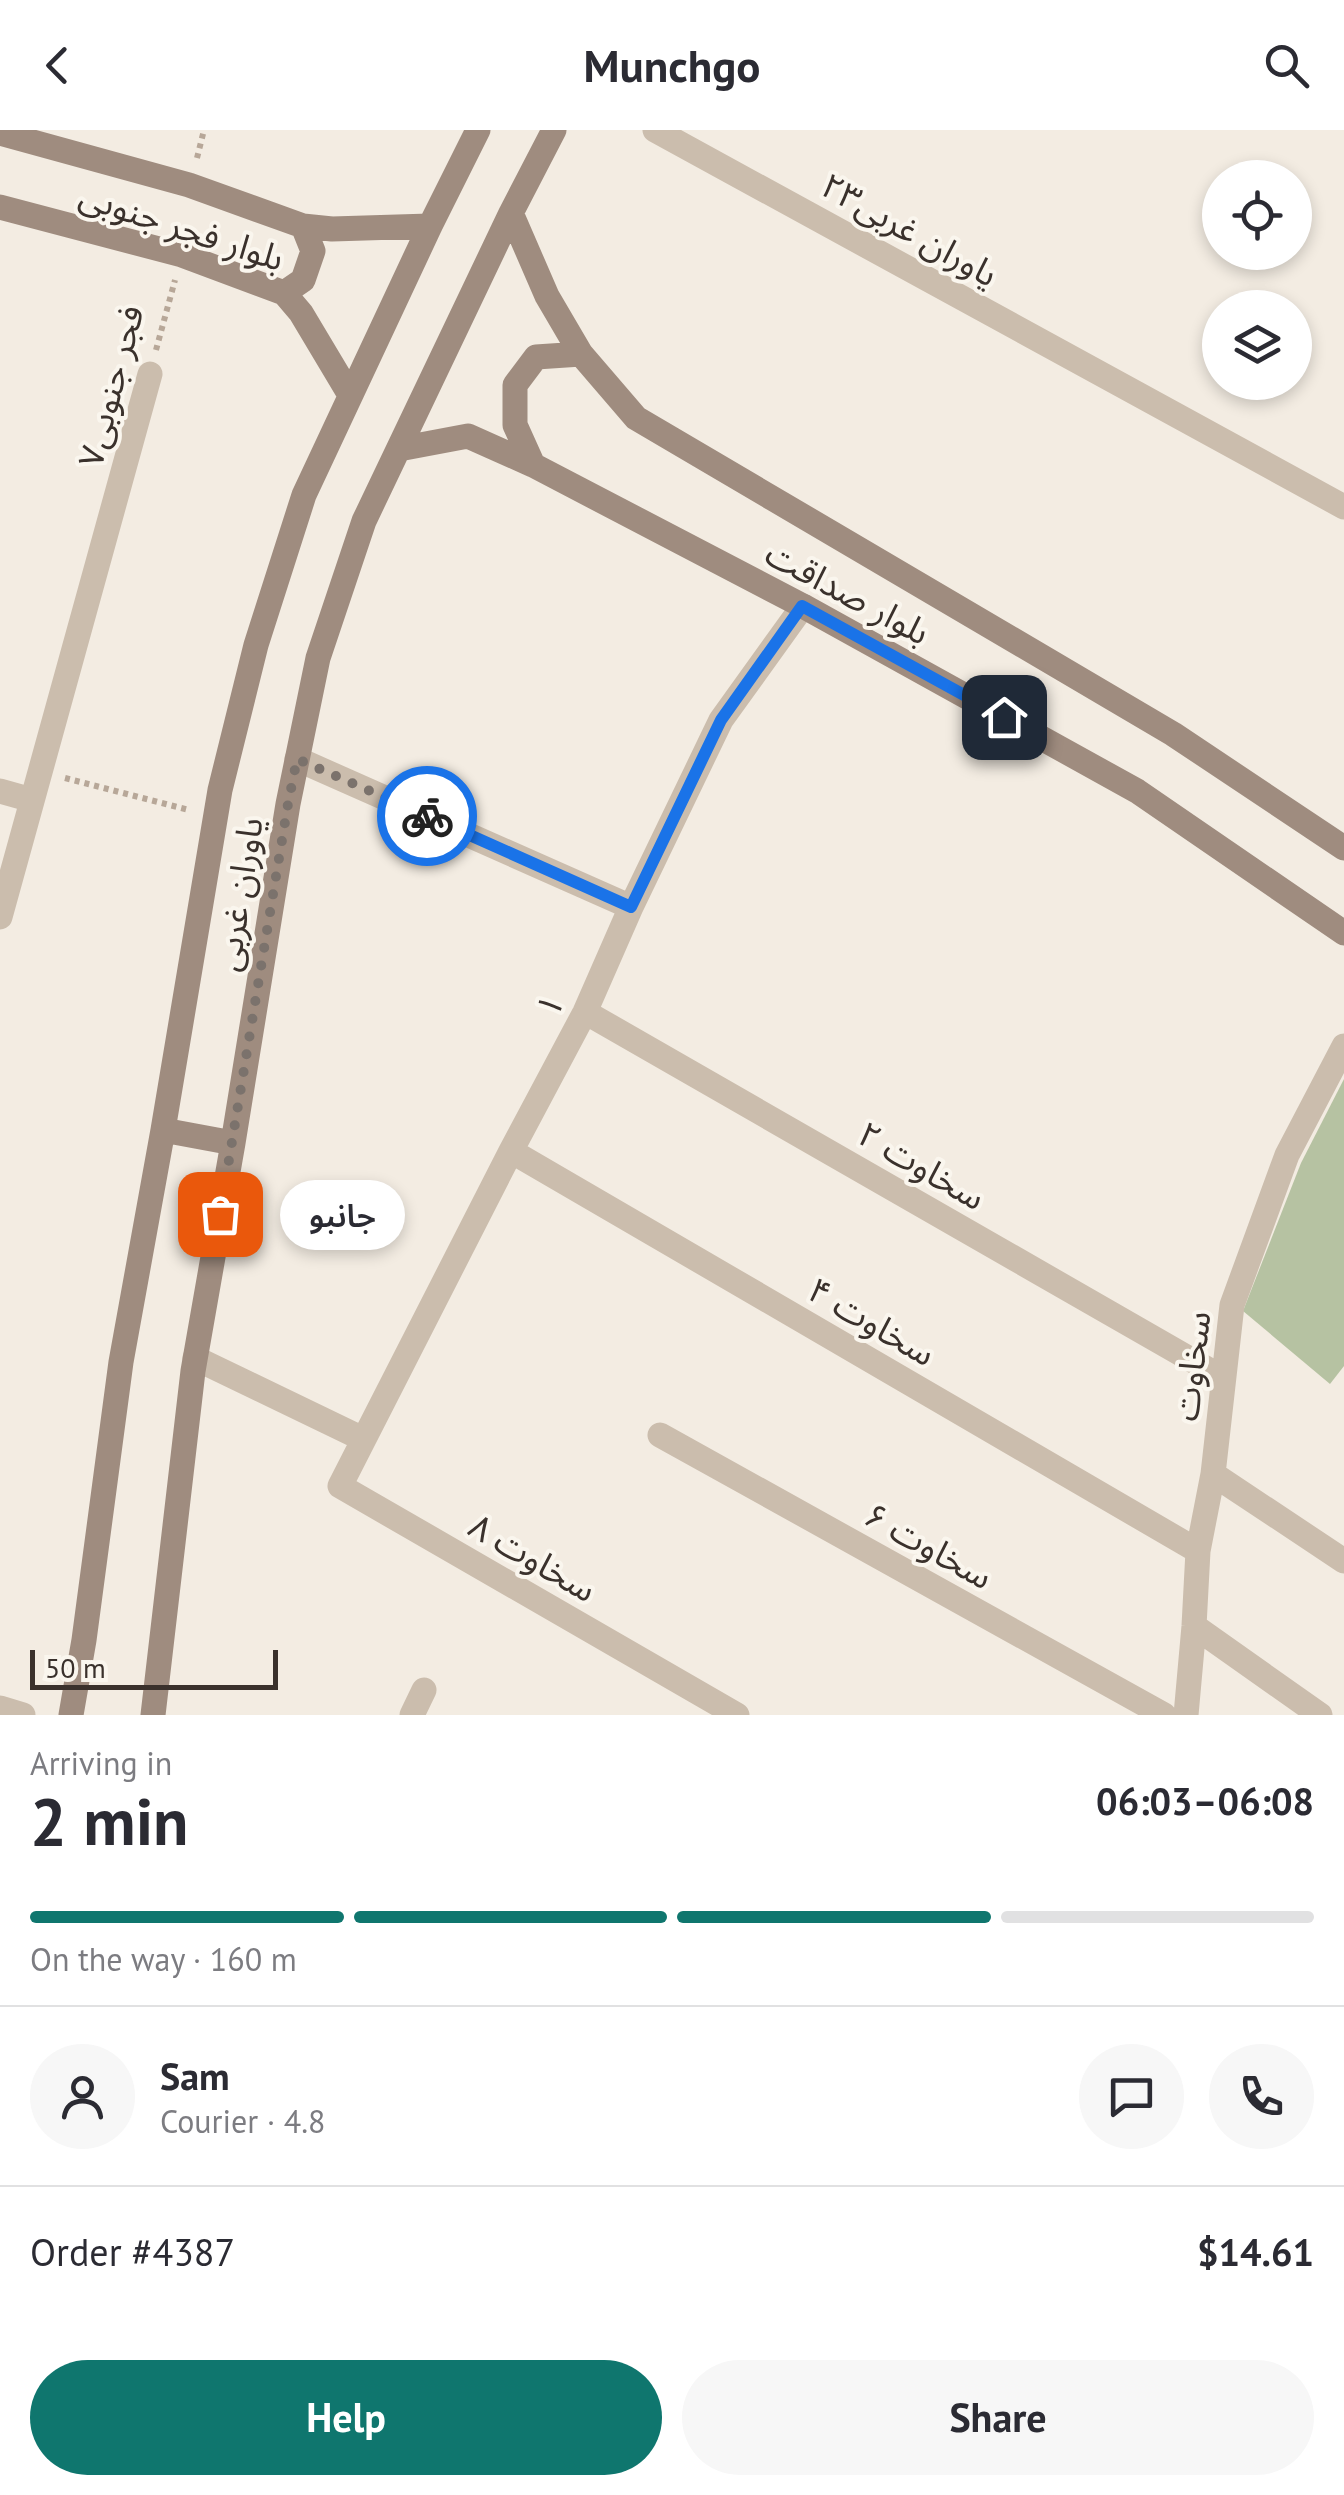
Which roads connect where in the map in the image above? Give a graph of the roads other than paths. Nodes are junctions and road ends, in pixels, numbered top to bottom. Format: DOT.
graph roads {
  1 [pos="478,130"];
  2 [pos="554,130"];
  3 [pos="655,130"];
  4 [pos="0,133"];
  5 [pos="0,207"];
  6 [pos="512,213"];
  7 [pos="303,226"];
  8 [pos="430,226"];
  9 [pos="284,293"];
  10 [pos="581,354"];
  11 [pos="150,374"];
  12 [pos="350,394"];
  13 [pos="398,449"];
  14 [pos="533,464"];
  15 [pos="1344,507"];
  16 [pos="802,606"];
  17 [pos="297,759"];
  18 [pos="0,791"];
  19 [pos="32,800"];
  20 [pos="1344,848"];
  21 [pos="631,907"];
  22 [pos="0,917"];
  23 [pos="1344,933"];
  24 [pos="586,1012"];
  25 [pos="1344,1046"];
  26 [pos="163,1130"];
  27 [pos="233,1143"];
  28 [pos="511,1151"];
  29 [pos="196,1358"];
  30 [pos="1223,1378"];
  31 [pos="660,1435"];
  32 [pos="363,1439"];
  33 [pos="1213,1474"];
  34 [pos="1198,1551"];
  35 [pos="1344,1561"];
  36 [pos="1194,1626"];
  37 [pos="424,1690"];
  38 [pos="0,1708"];
  39 [pos="23,1715"];
  40 [pos="71,1715"];
  41 [pos="153,1715"];
  42 [pos="412,1715"];
  43 [pos="737,1715"];
  44 [pos="1164,1715"];
  45 [pos="1186,1715"];
  46 [pos="1320,1715"];
  1 -- 8 [label="main road, یاوران غربی"];
  2 -- 6 [label="main road, یاوران غربی"];
  3 -- 15 [label="street, یاوران غربی۲۳"];
  4 -- 7 [label="main road, بلوار فجر جنوبی"];
  5 -- 9 [label="main road, بلوار فجر جنوبی"];
  6 -- 10 [label="main road, بلوار صداقت"];
  6 -- 13 [label="main road, یاوران غربی"];
  7 -- 8 [label="main road, بلوار فجر جنوبی"];
  7 -- 9 [label="main road"];
  8 -- 12 [label="main road, یاوران غربی"];
  9 -- 12 [label="main road, بلوار فجر جنوبی"];
  10 -- 14 [label="main road"];
  10 -- 20 [label="main road, بلوار صداقت"];
  11 -- 19 [label="street, فجر جنوبی۷"];
  12 -- 26 [label="main road, یاوران غربی"];
  13 -- 14 [label="main road, بلوار صداقت"];
  13 -- 17 [label="main road, یاوران غربی"];
  14 -- 16 [label="main road, بلوار صداقت"];
  16 -- 21 [label="street, ۱"];
  16 -- 23 [label="main road, بلوار صداقت"];
  17 -- 21 [label="street"];
  17 -- 27 [label="main road, یاوران غربی"];
  18 -- 19 [label="street"];
  19 -- 22 [label="street, فجر جنوبی۷"];
  21 -- 24 [label="street, ۱"];
  24 -- 28 [label="street, ۱"];
  24 -- 30 [label="street, سخاوت ۲"];
  25 -- 30 [label="street, سخاوت"];
  26 -- 27 [label="main road"];
  26 -- 40 [label="main road, یاوران غربی"];
  27 -- 29 [label="main road, یاوران غربی"];
  28 -- 32 [label="street, ۱"];
  28 -- 34 [label="street, سخاوت ۴"];
  29 -- 32 [label="street"];
  29 -- 41 [label="main road, یاوران غربی"];
  30 -- 33 [label="street, سخاوت"];
  31 -- 44 [label="street, سخاوت ۶"];
  32 -- 43 [label="street, سخاوت ۸"];
  33 -- 34 [label="street, سخاوت"];
  33 -- 35 [label="street"];
  34 -- 36 [label="street, سخاوت"];
  36 -- 45 [label="street, سخاوت"];
  36 -- 46 [label="street"];
  37 -- 42 [label="street"];
  38 -- 39 [label="street"];
}
